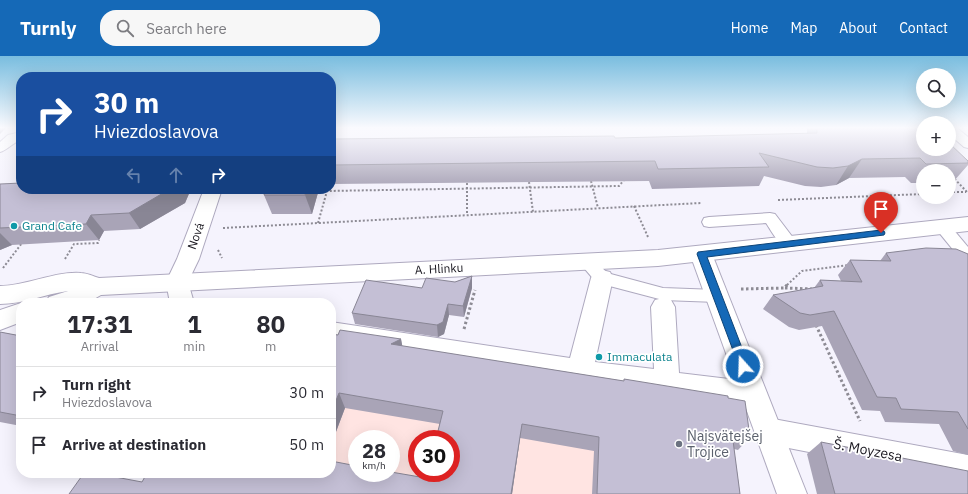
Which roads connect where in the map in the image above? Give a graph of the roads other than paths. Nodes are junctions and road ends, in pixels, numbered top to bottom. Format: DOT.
graph roads {
  1 [pos="211,194"];
  2 [pos="709,222"];
  3 [pos="968,224"];
  4 [pos="942,226"];
  5 [pos="790,243"];
  6 [pos="701,254"];
  7 [pos="968,258"];
  8 [pos="594,270"];
  9 [pos="98,287"];
  10 [pos="179,293"];
  11 [pos="716,293"];
  12 [pos="0,295"];
  13 [pos="76,298"];
  14 [pos="663,307"];
  15 [pos="16,314"];
  16 [pos="0,320"];
  17 [pos="336,333"];
  18 [pos="580,371"];
  19 [pos="667,383"];
  20 [pos="754,394"];
  21 [pos="768,431"];
  22 [pos="968,469"];
  23 [pos="792,494"];
  1 -- 10 [label="street, Nová"];
  2 -- 5 [label="lane"];
  3 -- 4 [label="street, A. Hlinku"];
  4 -- 5 [label="street, A. Hlinku"];
  4 -- 7 [label="lane"];
  5 -- 6 [label="street, A. Hlinku"];
  6 -- 8 [label="street, A. Hlinku"];
  6 -- 11 [label="street"];
  8 -- 10 [label="street, A. Hlinku"];
  8 -- 11 [label="lane"];
  8 -- 18 [label="street"];
  9 -- 10 [label="street, A. Hlinku"];
  9 -- 12 [label="street, A. Hlinku"];
  9 -- 13 [label="street, A. Hlinku"];
  11 -- 20 [label="street"];
  14 -- 19 [label="street"];
  15 -- 16 [label="street"];
  17 -- 18 [label="street"];
  18 -- 19 [label="street"];
  19 -- 20 [label="street"];
  20 -- 21 [label="street"];
  21 -- 22 [label="street, Š. Moyzesa"];
  21 -- 23 [label="street"];
}
